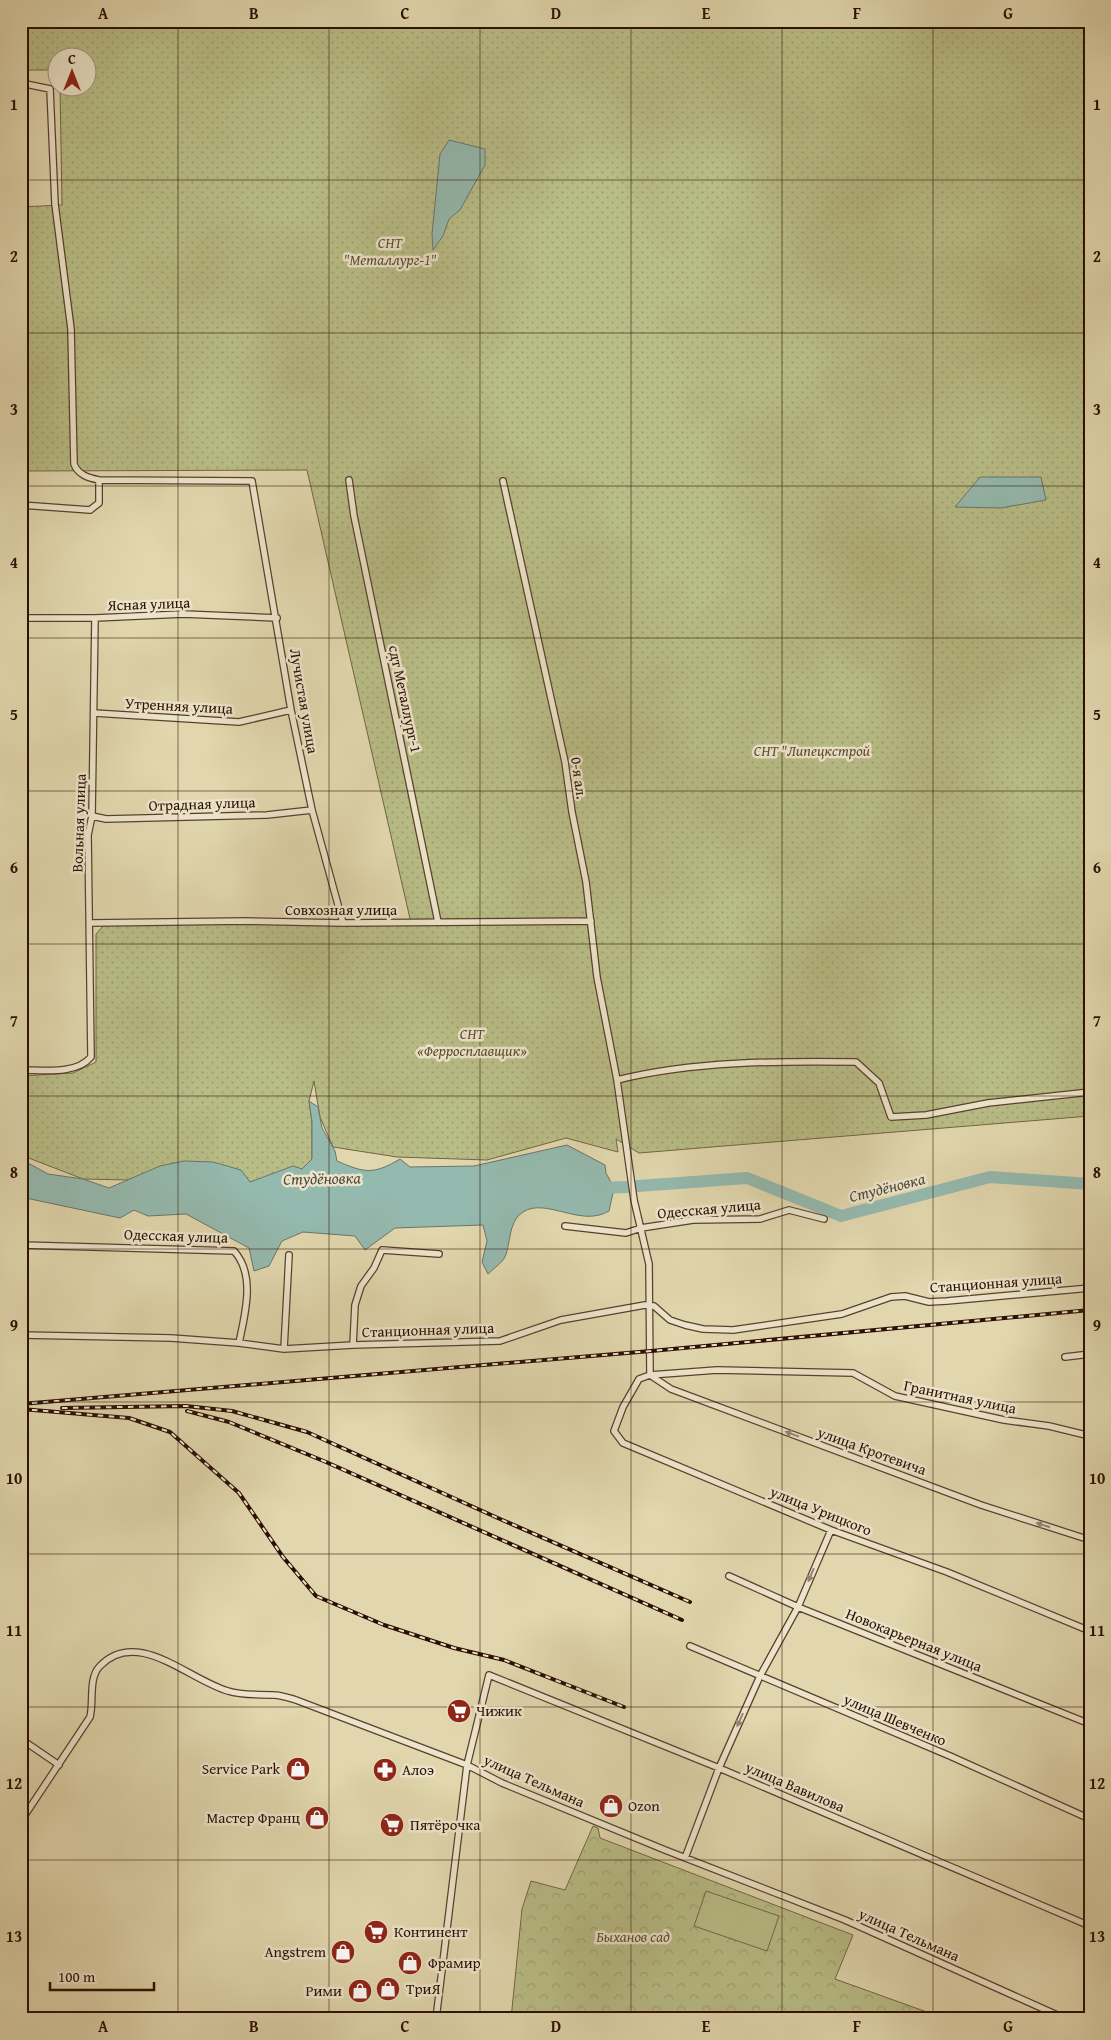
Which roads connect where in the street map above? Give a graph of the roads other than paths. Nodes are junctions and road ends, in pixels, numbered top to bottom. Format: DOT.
graph roads {
  1 [pos="21,83"];
  2 [pos="99,480"];
  3 [pos="349,480"];
  4 [pos="503,481"];
  5 [pos="21,505"];
  6 [pos="21,618"];
  7 [pos="95,618"];
  8 [pos="277,618"];
  9 [pos="291,710"];
  10 [pos="94,713"];
  11 [pos="312,810"];
  12 [pos="92,816"];
  13 [pos="590,921"];
  14 [pos="438,922"];
  15 [pos="90,923"];
  16 [pos="343,923"];
  17 [pos="21,1070"];
  18 [pos="617,1080"];
  19 [pos="1090,1092"];
  20 [pos="824,1219"];
  21 [pos="564,1226"];
  22 [pos="641,1228"];
  23 [pos="21,1245"];
  24 [pos="439,1254"];
  25 [pos="289,1255"];
  26 [pos="1090,1288"];
  27 [pos="650,1305"];
  28 [pos="21,1336"];
  29 [pos="239,1343"];
  30 [pos="353,1345"];
  31 [pos="284,1349"];
  32 [pos="1090,1354"];
  33 [pos="1066,1357"];
  34 [pos="650,1375"];
  35 [pos="1090,1436"];
  36 [pos="831,1530"];
  37 [pos="1090,1540"];
  38 [pos="729,1576"];
  39 [pos="798,1607"];
  40 [pos="1090,1631"];
  41 [pos="690,1646"];
  42 [pos="760,1676"];
  43 [pos="1090,1724"];
  44 [pos="21,1739"];
  45 [pos="59,1765"];
  46 [pos="467,1765"];
  47 [pos="719,1768"];
  48 [pos="1090,1819"];
  49 [pos="21,1821"];
  50 [pos="686,1858"];
  51 [pos="1090,1926"];
  52 [pos="436,2019"];
  53 [pos="1066,2019"];
  1 -- 2 [label="street"];
  2 -- 5 [label="street"];
  2 -- 8 [label="street, Лучистая улица"];
  3 -- 14 [label="street, сдт Металлург-1"];
  4 -- 13 [label="street, 0-я ал."];
  6 -- 7 [label="street, Ясная улица"];
  7 -- 8 [label="street, Ясная улица"];
  7 -- 10 [label="street, Вольная улица"];
  8 -- 9 [label="street, Лучистая улица"];
  9 -- 10 [label="street, Утренняя улица"];
  9 -- 11 [label="street, Лучистая улица"];
  10 -- 12 [label="street, Вольная улица"];
  11 -- 12 [label="street, Отрадная улица"];
  11 -- 16 [label="street, Лучистая улица"];
  12 -- 15 [label="street, Вольная улица"];
  13 -- 14 [label="street, Совхозная улица"];
  13 -- 18 [label="street, 0-я ал."];
  14 -- 16 [label="street, Совхозная улица"];
  15 -- 16 [label="street, Совхозная улица"];
  15 -- 17 [label="street, Вольная улица"];
  18 -- 19 [label="street"];
  18 -- 22 [label="street, 0-я ал."];
  20 -- 22 [label="street, Одесская улица"];
  21 -- 22 [label="street, Одесская улица"];
  22 -- 27 [label="street, 0-я ал."];
  23 -- 29 [label="street, Одесская улица"];
  24 -- 30 [label="street"];
  25 -- 31 [label="street"];
  26 -- 27 [label="street, Станционная улица"];
  27 -- 30 [label="street, Станционная улица"];
  27 -- 34 [label="street, 0-я ал."];
  28 -- 29 [label="street, Станционная улица"];
  29 -- 31 [label="street, Станционная улица"];
  30 -- 31 [label="street, Станционная улица"];
  32 -- 33 [label="street"];
  34 -- 35 [label="street, Гранитная улица"];
  34 -- 36 [label="street, улица Урицкого"];
  37 -- 34 [label="street, улица Кротевича, one-way"];
  36 -- 39 [label="street, one-way"];
  36 -- 40 [label="street, улица Урицкого"];
  38 -- 39 [label="street, Новокарьерная улица"];
  39 -- 42 [label="street"];
  39 -- 43 [label="street, Новокарьерная улица"];
  41 -- 42 [label="street, улица Шевченко"];
  42 -- 47 [label="street, one-way"];
  42 -- 48 [label="street, улица Шевченко"];
  44 -- 45 [label="street"];
  45 -- 46 [label="street, улица Тельмана"];
  45 -- 49 [label="street"];
  46 -- 47 [label="street, улица Вавилова"];
  46 -- 50 [label="street, улица Тельмана"];
  46 -- 52 [label="street"];
  47 -- 50 [label="street"];
  47 -- 51 [label="street, улица Вавилова"];
  50 -- 53 [label="street, улица Тельмана"];
}
